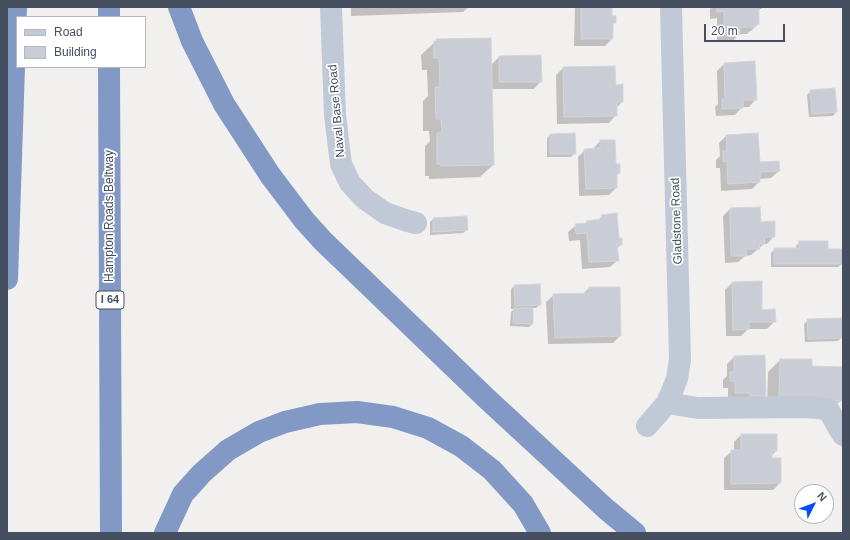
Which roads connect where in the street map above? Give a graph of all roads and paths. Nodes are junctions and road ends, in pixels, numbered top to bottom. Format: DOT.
graph roads {
  1 [pos="16,7"];
  2 [pos="179,7"];
  3 [pos="331,7"];
  4 [pos="671,7"];
  5 [pos="109,68"];
  6 [pos="416,223"];
  7 [pos="7,278"];
  8 [pos="666,403"];
  9 [pos="647,426"];
  10 [pos="843,435"];
  11 [pos="588,492"];
  12 [pos="111,533"];
  13 [pos="165,533"];
  14 [pos="540,533"];
  15 [pos="609,533"];
  16 [pos="635,533"];
  1 -- 7 [label="highway"];
  2 -- 11 [label="highway"];
  3 -- 6 [label="street, Naval Base Road"];
  4 -- 8 [label="street, Gladstone Road"];
  5 -- 12 [label="highway, Hampton Roads Beltway / I 64"];
  8 -- 9 [label="street, Gladstone Road"];
  8 -- 10 [label="street"];
  11 -- 15 [label="highway"];
  11 -- 16 [label="highway"];
  13 -- 14 [label="highway"];
}
